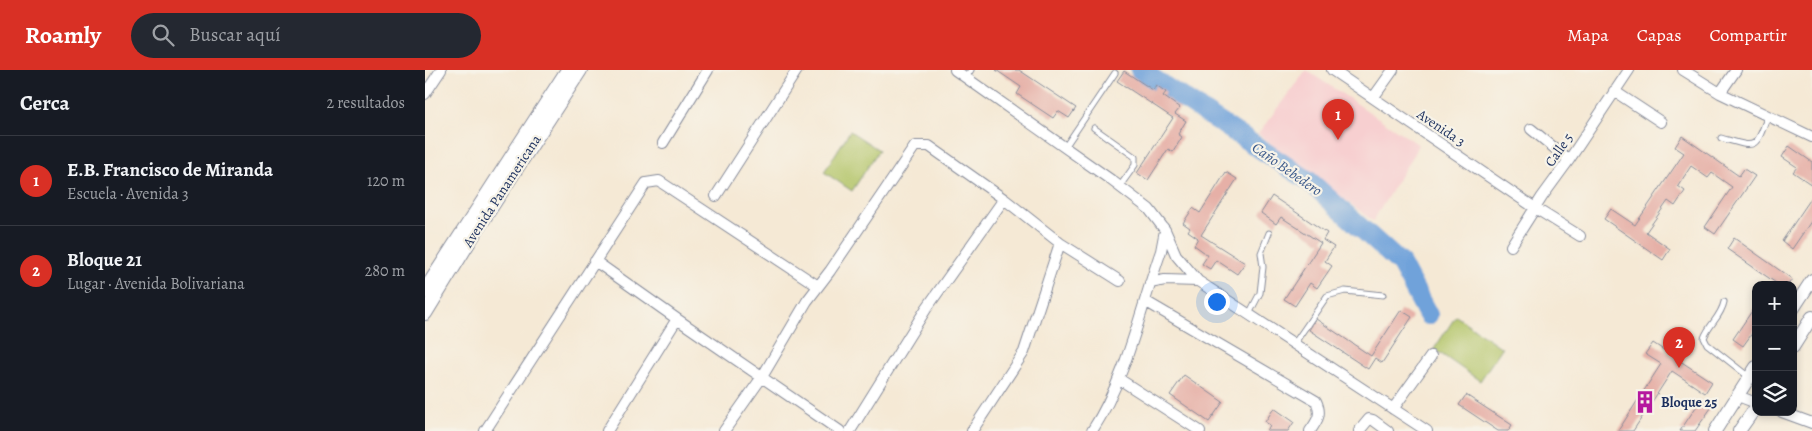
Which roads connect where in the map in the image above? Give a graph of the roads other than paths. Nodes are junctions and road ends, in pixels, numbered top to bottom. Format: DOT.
graph roads {
  1 [pos="441,70"];
  2 [pos="568,70"];
  3 [pos="580,70"];
  4 [pos="708,70"];
  5 [pos="797,70"];
  6 [pos="955,70"];
  7 [pos="1332,70"];
  8 [pos="1393,70"];
  9 [pos="1629,70"];
  10 [pos="1683,70"];
  11 [pos="1736,70"];
  12 [pos="1115,73"];
  13 [pos="968,74"];
  14 [pos="1614,91"];
  15 [pos="1720,93"];
  16 [pos="425,94"];
  17 [pos="1373,98"];
  18 [pos="1768,115"];
  19 [pos="1661,122"];
  20 [pos="1094,128"];
  21 [pos="1531,129"];
  22 [pos="1812,137"];
  23 [pos="1721,138"];
  24 [pos="663,143"];
  25 [pos="1065,147"];
  26 [pos="1569,160"];
  27 [pos="1120,186"];
  28 [pos="716,196"];
  29 [pos="1004,198"];
  30 [pos="1535,208"];
  31 [pos="1165,230"];
  32 [pos="1269,233"];
  33 [pos="1580,236"];
  34 [pos="1060,243"];
  35 [pos="1511,246"];
  36 [pos="595,261"];
  37 [pos="1812,280"];
  38 [pos="1120,281"];
  39 [pos="1198,281"];
  40 [pos="1150,283"];
  41 [pos="818,286"];
  42 [pos="425,291"];
  43 [pos="1383,295"];
  44 [pos="1145,301"];
  45 [pos="1723,302"];
  46 [pos="1797,303"];
  47 [pos="425,312"];
  48 [pos="1249,314"];
  49 [pos="1812,317"];
  50 [pos="677,319"];
  51 [pos="1797,341"];
  52 [pos="1294,344"];
  53 [pos="1431,356"];
  54 [pos="1752,372"];
  55 [pos="762,377"];
  56 [pos="1119,379"];
  57 [pos="1738,396"];
  58 [pos="1752,403"];
  59 [pos="1393,409"];
  60 [pos="1752,411"];
  61 [pos="1794,416"];
  62 [pos="1812,422"];
  63 [pos="485,431"];
  64 [pos="607,431"];
  65 [pos="724,431"];
  66 [pos="840,431"];
  67 [pos="850,431"];
  68 [pos="972,431"];
  69 [pos="1093,431"];
  70 [pos="1200,431"];
  71 [pos="1310,431"];
  72 [pos="1359,431"];
  73 [pos="1388,431"];
  74 [pos="1427,431"];
  75 [pos="1715,431"];
  76 [pos="1739,431"];
  1 -- 16 [label="street"];
  2 -- 42 [label="main road, Avenida Panamericana"];
  3 -- 47 [label="main road, Avenida Panamericana"];
  4 -- 24 [label="street"];
  5 -- 28 [label="street"];
  6 -- 13 [label="street"];
  7 -- 17 [label="street, Avenida 3"];
  8 -- 17 [label="street"];
  9 -- 14 [label="street, Calle 5"];
  10 -- 15 [label="street"];
  11 -- 15 [label="street"];
  12 -- 25 [label="lane"];
  13 -- 25 [label="street"];
  14 -- 19 [label="street"];
  14 -- 26 [label="street, Calle 5"];
  15 -- 18 [label="street"];
  17 -- 30 [label="street, Avenida 3"];
  18 -- 22 [label="street"];
  18 -- 23 [label="lane"];
  20 -- 27 [label="lane"];
  21 -- 26 [label="street"];
  25 -- 27 [label="street"];
  26 -- 30 [label="street, Calle 5"];
  27 -- 31 [label="street"];
  29 -- 34 [label="street"];
  29 -- 41 [label="street"];
  29 -- 67 [label="street"];
  30 -- 33 [label="street, Avenida 3"];
  30 -- 35 [label="street, Calle 5"];
  31 -- 39 [label="street"];
  31 -- 40 [label="street"];
  32 -- 48 [label="lane"];
  34 -- 38 [label="street"];
  34 -- 68 [label="street"];
  36 -- 41 [label="street"];
  36 -- 50 [label="street"];
  36 -- 63 [label="street"];
  37 -- 46 [label="street"];
  39 -- 40 [label="street"];
  39 -- 48 [label="street"];
  40 -- 44 [label="street"];
  41 -- 55 [label="street"];
  43 -- 52 [label="lane"];
  44 -- 56 [label="street"];
  44 -- 71 [label="street"];
  45 -- 54 [label="lane"];
  48 -- 52 [label="street"];
  49 -- 51 [label="street"];
  50 -- 55 [label="street"];
  50 -- 64 [label="street"];
  52 -- 59 [label="street"];
  53 -- 59 [label="street"];
  54 -- 57 [label="street"];
  55 -- 65 [label="street"];
  55 -- 66 [label="street"];
  56 -- 69 [label="street"];
  56 -- 70 [label="street"];
  57 -- 58 [label="street"];
  57 -- 75 [label="street"];
  59 -- 74 [label="street"];
  60 -- 76 [label="street"];
  61 -- 62 [label="street"];
  72 -- 73 [label="street"];
}
